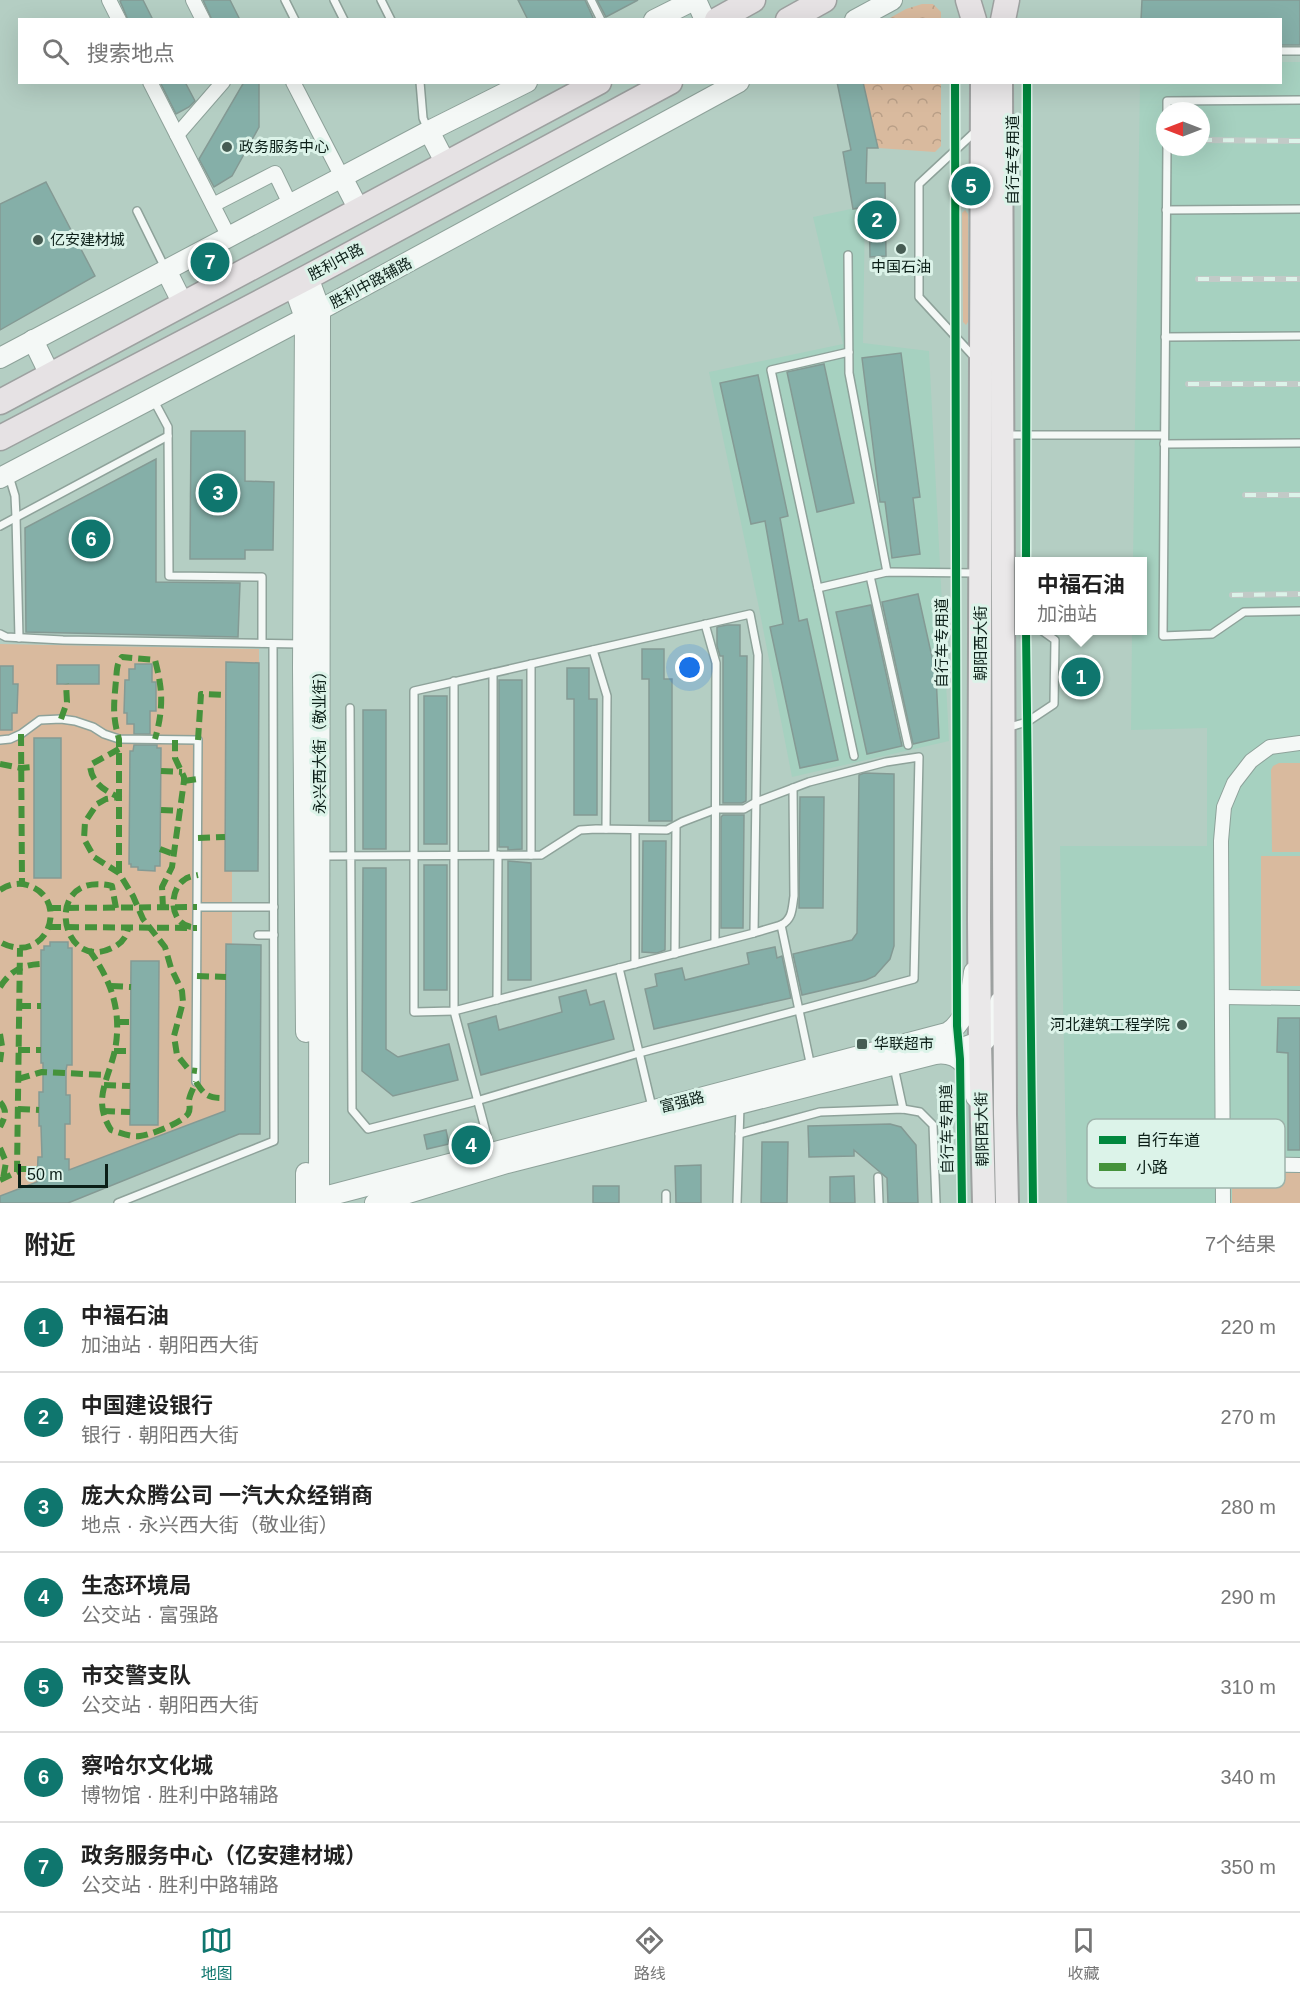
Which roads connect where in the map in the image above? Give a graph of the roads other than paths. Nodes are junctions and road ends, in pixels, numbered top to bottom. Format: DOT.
graph roads {
  1 [pos="109,0"];
  2 [pos="193,0"];
  3 [pos="285,0"];
  4 [pos="334,0"];
  5 [pos="381,0"];
  6 [pos="591,0"];
  7 [pos="695,0"];
  8 [pos="753,0"];
  9 [pos="824,0"];
  10 [pos="892,0"];
  11 [pos="969,0"];
  12 [pos="981,0"];
  13 [pos="1001,0"];
  14 [pos="1007,0"];
  15 [pos="672,5"];
  16 [pos="117,18"];
  17 [pos="202,18"];
  18 [pos="295,18"];
  19 [pos="343,18"];
  20 [pos="390,18"];
  21 [pos="600,18"];
  22 [pos="656,18"];
  23 [pos="704,18"];
  24 [pos="721,18"];
  25 [pos="792,18"];
  26 [pos="859,18"];
  27 [pos="974,18"];
  28 [pos="981,18"];
  29 [pos="1002,18"];
  30 [pos="1002,18"];
  31 [pos="1282,51"];
  32 [pos="1300,51"];
  33 [pos="151,84"];
  34 [pos="221,84"];
  35 [pos="294,84"];
  36 [pos="420,84"];
  37 [pos="522,84"];
  38 [pos="595,84"];
  39 [pos="666,84"];
  40 [pos="735,84"];
  41 [pos="982,84"];
  42 [pos="1001,84"];
  43 [pos="1300,100"];
  44 [pos="1167,102"];
  45 [pos="981,126"];
  46 [pos="429,131"];
  47 [pos="177,135"];
  48 [pos="1167,156"];
  49 [pos="446,164"];
  50 [pos="342,177"];
  51 [pos="290,204"];
  52 [pos="213,205"];
  53 [pos="1300,209"];
  54 [pos="359,210"];
  55 [pos="1166,210"];
  56 [pos="137,211"];
  57 [pos="229,237"];
  58 [pos="848,255"];
  59 [pos="166,270"];
  60 [pos="301,281"];
  61 [pos="183,304"];
  62 [pos="312,314"];
  63 [pos="1300,336"];
  64 [pos="1165,337"];
  65 [pos="33,340"];
  66 [pos="849,352"];
  67 [pos="0,358"];
  68 [pos="980,363"];
  69 [pos="50,375"];
  70 [pos="153,398"];
  71 [pos="0,402"];
  72 [pos="64,404"];
  73 [pos="1001,435"];
  74 [pos="1164,435"];
  75 [pos="168,436"];
  76 [pos="0,438"];
  77 [pos="1300,443"];
  78 [pos="1164,444"];
  79 [pos="4,476"];
  80 [pos="16,517"];
  81 [pos="0,526"];
  82 [pos="887,572"];
  83 [pos="982,573"];
  84 [pos="870,576"];
  85 [pos="818,588"];
  86 [pos="1300,612"];
  87 [pos="705,624"];
  88 [pos="0,634"];
  89 [pos="1048,635"];
  90 [pos="19,638"];
  91 [pos="262,643"];
  92 [pos="273,644"];
  93 [pos="304,644"];
  94 [pos="593,650"];
  95 [pos="531,664"];
  96 [pos="493,673"];
  97 [pos="454,681"];
  98 [pos="350,708"];
  99 [pos="1004,729"];
  100 [pos="0,741"];
  101 [pos="1300,743"];
  102 [pos="908,745"];
  103 [pos="854,756"];
  104 [pos="793,788"];
  105 [pos="756,802"];
  106 [pos="716,809"];
  107 [pos="676,826"];
  108 [pos="606,829"];
  109 [pos="635,830"];
  110 [pos="455,855"];
  111 [pos="496,855"];
  112 [pos="531,855"];
  113 [pos="320,856"];
  114 [pos="350,856"];
  115 [pos="414,856"];
  116 [pos="197,907"];
  117 [pos="274,907"];
  118 [pos="980,921"];
  119 [pos="781,925"];
  120 [pos="754,933"];
  121 [pos="258,935"];
  122 [pos="274,935"];
  123 [pos="715,943"];
  124 [pos="675,954"];
  125 [pos="635,964"];
  126 [pos="619,968"];
  127 [pos="1005,983"];
  128 [pos="1222,997"];
  129 [pos="1300,998"];
  130 [pos="497,1000"];
  131 [pos="799,1010"];
  132 [pos="454,1011"];
  133 [pos="947,1043"];
  134 [pos="979,1043"];
  135 [pos="639,1053"];
  136 [pos="894,1065"];
  137 [pos="812,1069"];
  138 [pos="196,1082"];
  139 [pos="478,1100"];
  140 [pos="740,1104"];
  141 [pos="903,1109"];
  142 [pos="653,1110"];
  143 [pos="1005,1114"];
  144 [pos="1223,1119"];
  145 [pos="739,1134"];
  146 [pos="982,1148"];
  147 [pos="491,1152"];
  148 [pos="1285,1165"];
  149 [pos="1300,1165"];
  150 [pos="878,1177"];
  151 [pos="666,1194"];
  152 [pos="310,1202"];
  153 [pos="118,1203"];
  154 [pos="375,1203"];
  155 [pos="666,1203"];
  156 [pos="737,1203"];
  157 [pos="879,1203"];
  158 [pos="936,1203"];
  159 [pos="984,1203"];
  160 [pos="1007,1203"];
  1 -- 16 [label="street"];
  2 -- 17 [label="street"];
  3 -- 18 [label="lane"];
  4 -- 19 [label="lane"];
  5 -- 20 [label="lane"];
  6 -- 21 [label="lane"];
  7 -- 15 [label="main road"];
  7 -- 23 [label="main road"];
  8 -- 24 [label="highway"];
  9 -- 25 [label="highway"];
  10 -- 26 [label="main road"];
  11 -- 27 [label="highway"];
  12 -- 28 [label="main road"];
  13 -- 29 [label="main road"];
  14 -- 30 [label="highway"];
  15 -- 22 [label="main road"];
  31 -- 32 [label="lane"];
  33 -- 47 [label="street"];
  34 -- 47 [label="street"];
  35 -- 50 [label="street"];
  36 -- 46 [label="lane"];
  37 -- 46 [label="main road"];
  38 -- 49 [label="highway"];
  39 -- 60 [label="highway, 胜利中路"];
  40 -- 62 [label="main road, 胜利中路辅路"];
  41 -- 45 [label="main road, 朝阳西大街"];
  42 -- 73 [label="main road, 朝阳西大街"];
  43 -- 44 [label="lane"];
  45 -- 68 [label="main road, 朝阳西大街"];
  45 -- 68 [label="lane"];
  46 -- 49 [label="main road"];
  46 -- 50 [label="main road"];
  47 -- 52 [label="street"];
  48 -- 55 [label="lane"];
  49 -- 54 [label="highway"];
  50 -- 51 [label="main road"];
  50 -- 54 [label="main road"];
  51 -- 52 [label="street"];
  51 -- 57 [label="main road"];
  52 -- 57 [label="street"];
  53 -- 55 [label="lane"];
  54 -- 61 [label="highway"];
  55 -- 64 [label="lane"];
  56 -- 59 [label="lane"];
  57 -- 59 [label="main road"];
  58 -- 66 [label="lane"];
  59 -- 61 [label="main road"];
  59 -- 65 [label="main road"];
  60 -- 62 [label="main road, 永兴西大街（敬业街）"];
  60 -- 72 [label="highway, 胜利中路"];
  61 -- 69 [label="highway"];
  62 -- 70 [label="main road, 胜利中路辅路"];
  62 -- 93 [label="main road, 永兴西大街（敬业街）"];
  62 -- 113 [label="main road, 永兴西大街（敬业街）"];
  63 -- 64 [label="lane"];
  64 -- 74 [label="lane"];
  65 -- 67 [label="main road"];
  65 -- 69 [label="main road"];
  66 -- 82 [label="lane"];
  66 -- 85 [label="lane"];
  68 -- 83 [label="main road, 朝阳西大街"];
  69 -- 71 [label="highway"];
  69 -- 72 [label="highway"];
  70 -- 75 [label="lane"];
  70 -- 79 [label="main road, 胜利中路辅路"];
  72 -- 76 [label="highway, 胜利中路"];
  73 -- 74 [label="lane"];
  73 -- 99 [label="main road, 朝阳西大街"];
  74 -- 78 [label="lane"];
  75 -- 80 [label="lane"];
  75 -- 91 [label="lane"];
  77 -- 78 [label="lane"];
  78 -- 86 [label="lane"];
  79 -- 80 [label="lane"];
  80 -- 81 [label="lane"];
  80 -- 90 [label="lane"];
  82 -- 83 [label="lane"];
  82 -- 84 [label="lane"];
  83 -- 118 [label="main road, 朝阳西大街"];
  84 -- 85 [label="lane"];
  84 -- 102 [label="lane"];
  85 -- 103 [label="lane"];
  87 -- 94 [label="lane"];
  87 -- 105 [label="lane"];
  87 -- 106 [label="lane"];
  88 -- 90 [label="lane"];
  89 -- 99 [label="lane"];
  90 -- 91 [label="lane"];
  91 -- 92 [label="lane"];
  92 -- 93 [label="lane"];
  92 -- 117 [label="lane"];
  93 -- 152 [label="main road, 永兴西大街（敬业街）"];
  94 -- 95 [label="lane"];
  94 -- 108 [label="lane"];
  95 -- 96 [label="lane"];
  95 -- 112 [label="lane"];
  96 -- 97 [label="lane"];
  96 -- 111 [label="lane"];
  97 -- 110 [label="lane"];
  97 -- 115 [label="lane"];
  98 -- 114 [label="lane"];
  99 -- 127 [label="main road, 朝阳西大街"];
  100 -- 116 [label="lane"];
  101 -- 128 [label="street"];
  104 -- 105 [label="lane"];
  104 -- 119 [label="lane"];
  104 -- 131 [label="lane"];
  105 -- 106 [label="lane"];
  105 -- 120 [label="lane"];
  106 -- 107 [label="lane"];
  106 -- 123 [label="lane"];
  107 -- 109 [label="lane"];
  107 -- 124 [label="lane"];
  108 -- 109 [label="lane"];
  108 -- 112 [label="lane"];
  109 -- 125 [label="lane"];
  110 -- 111 [label="lane"];
  110 -- 115 [label="lane"];
  110 -- 132 [label="lane"];
  111 -- 112 [label="lane"];
  111 -- 130 [label="lane"];
  113 -- 114 [label="lane"];
  113 -- 152 [label="main road, 永兴西大街（敬业街）"];
  114 -- 115 [label="lane"];
  114 -- 139 [label="lane"];
  115 -- 132 [label="lane"];
  116 -- 117 [label="lane"];
  116 -- 138 [label="lane"];
  117 -- 122 [label="lane"];
  118 -- 133 [label="main road"];
  118 -- 134 [label="main road, 朝阳西大街"];
  119 -- 120 [label="lane"];
  119 -- 131 [label="lane"];
  120 -- 123 [label="lane"];
  121 -- 122 [label="lane"];
  122 -- 153 [label="lane"];
  123 -- 124 [label="lane"];
  124 -- 125 [label="lane"];
  125 -- 126 [label="lane"];
  126 -- 130 [label="lane"];
  126 -- 135 [label="lane"];
  127 -- 134 [label="main road"];
  127 -- 143 [label="main road, 朝阳西大街"];
  128 -- 129 [label="street"];
  128 -- 144 [label="street"];
  130 -- 132 [label="lane"];
  131 -- 135 [label="lane"];
  131 -- 137 [label="lane"];
  132 -- 139 [label="lane"];
  133 -- 134 [label="main road"];
  133 -- 136 [label="main road, 富强路"];
  133 -- 137 [label="main road, 富强路"];
  133 -- 146 [label="main road"];
  134 -- 143 [label="main road"];
  134 -- 146 [label="main road, 朝阳西大街"];
  135 -- 139 [label="lane"];
  135 -- 142 [label="lane"];
  136 -- 140 [label="main road, 富强路"];
  136 -- 141 [label="lane"];
  137 -- 142 [label="main road, 富强路"];
  139 -- 147 [label="lane"];
  140 -- 145 [label="lane"];
  140 -- 154 [label="main road, 富强路"];
  141 -- 145 [label="lane"];
  141 -- 158 [label="lane"];
  142 -- 147 [label="main road, 富强路"];
  143 -- 160 [label="main road, 朝阳西大街"];
  145 -- 156 [label="lane"];
  146 -- 159 [label="main road, 朝阳西大街"];
  147 -- 152 [label="main road, 富强路"];
  148 -- 149 [label="street"];
  150 -- 157 [label="lane"];
  151 -- 155 [label="lane"];
}
